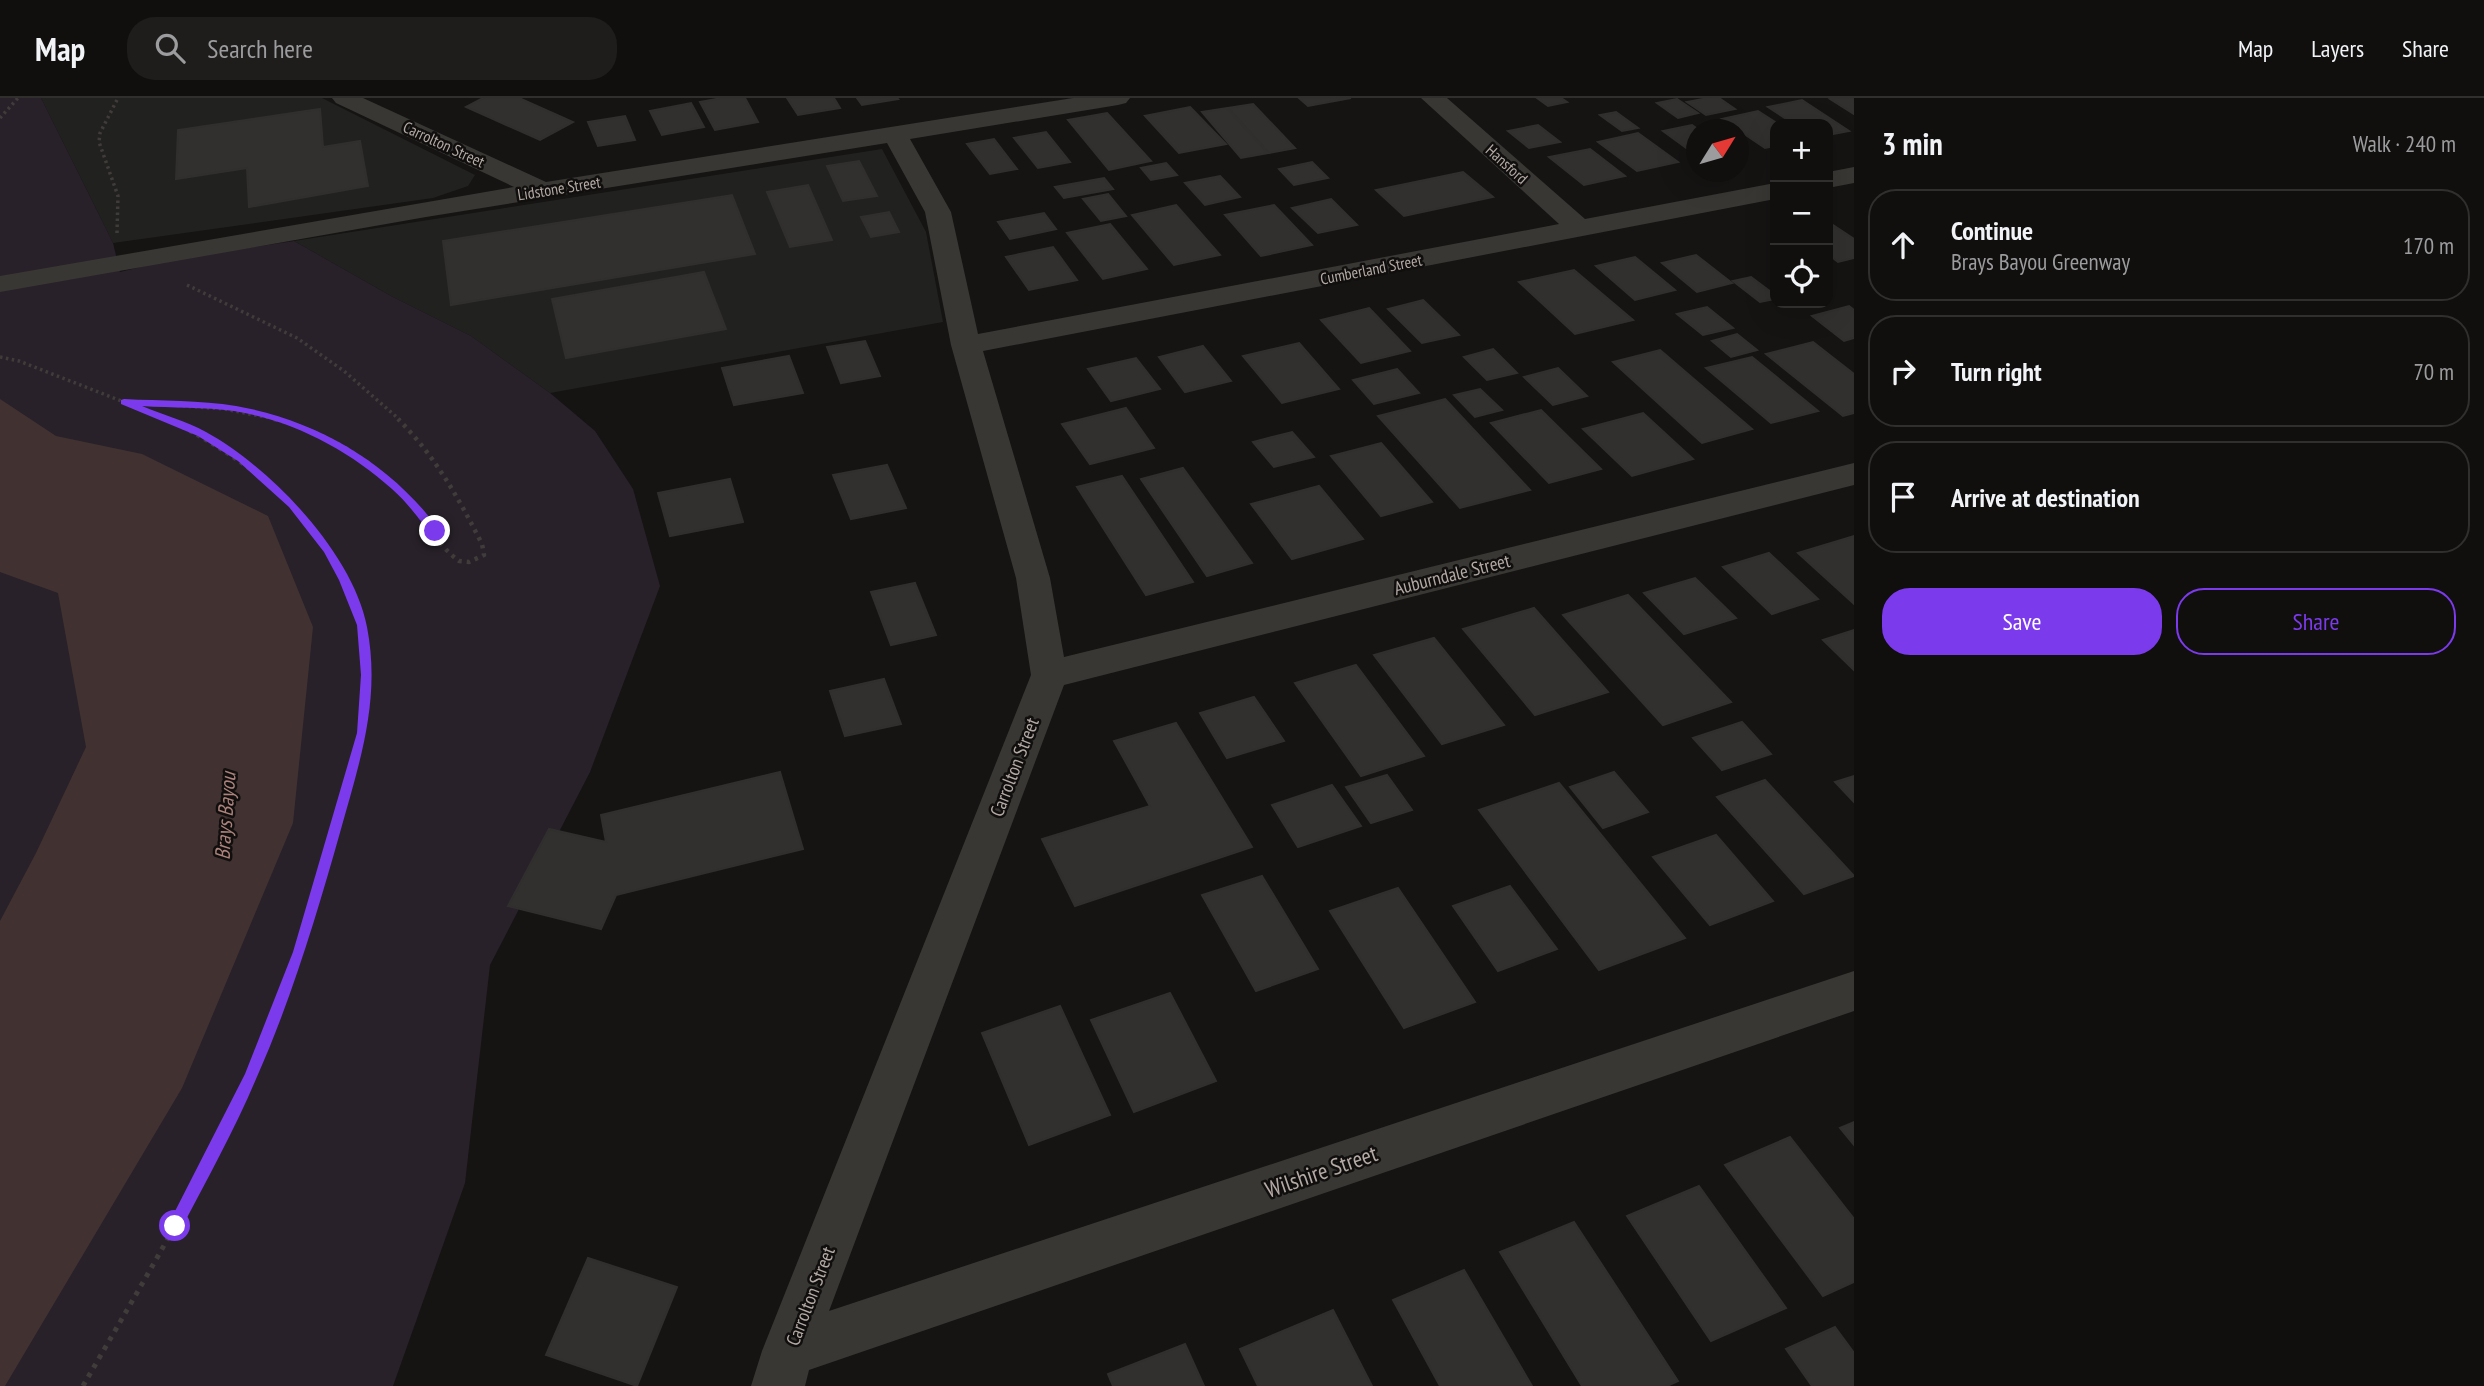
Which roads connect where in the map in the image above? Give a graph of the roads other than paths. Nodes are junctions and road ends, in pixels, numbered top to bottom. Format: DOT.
graph roads {
  1 [pos="344,98"];
  2 [pos="1118,98"];
  3 [pos="1433,98"];
  4 [pos="895,135"];
  5 [pos="1854,175"];
  6 [pos="1833,179"];
  7 [pos="544,191"];
  8 [pos="1770,192"];
  9 [pos="1581,230"];
  10 [pos="0,284"];
  11 [pos="966,345"];
  12 [pos="1854,474"];
  13 [pos="1049,674"];
  14 [pos="1854,991"];
  15 [pos="783,1368"];
  1 -- 7 [label="street, Carrolton Street"];
  2 -- 4 [label="street, Lidstone Street"];
  3 -- 9 [label="street, Hansford"];
  4 -- 7 [label="street, Lidstone Street"];
  4 -- 11 [label="street"];
  5 -- 6 [label="street"];
  7 -- 10 [label="street, Lidstone Street"];
  8 -- 9 [label="street, Cumberland Street"];
  9 -- 11 [label="street, Cumberland Street"];
  11 -- 13 [label="street"];
  12 -- 13 [label="street, Auburndale Street"];
  13 -- 15 [label="street, Carrolton Street"];
  14 -- 15 [label="street, Wilshire Street"];
}
